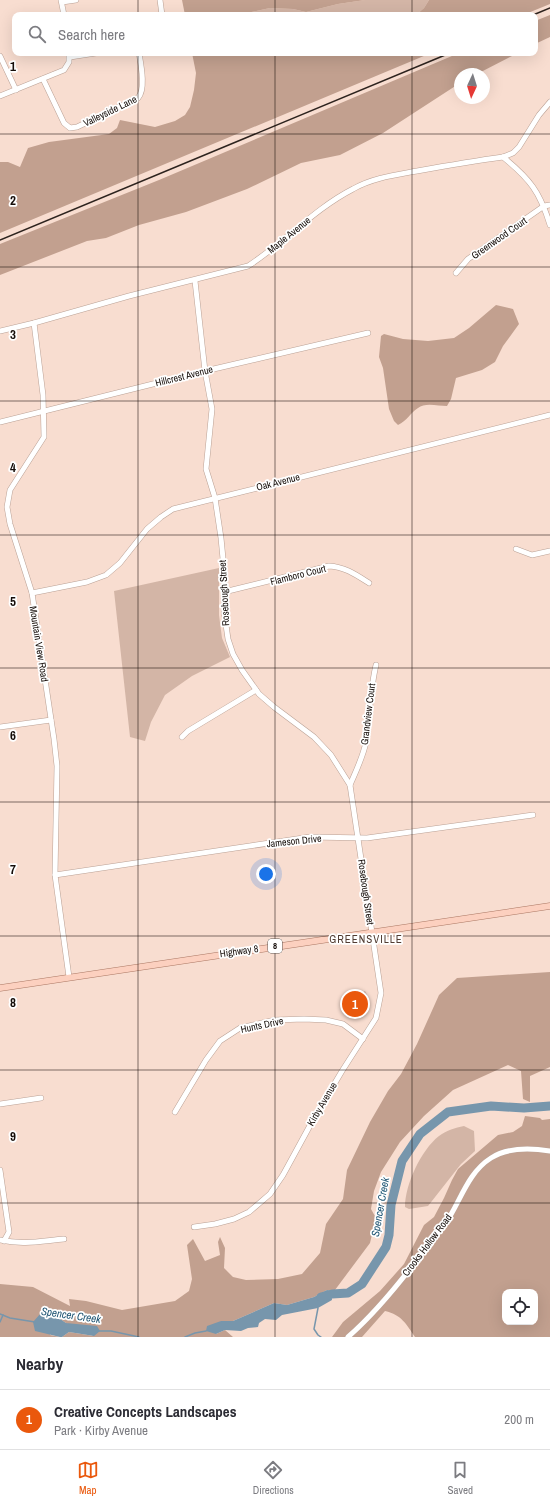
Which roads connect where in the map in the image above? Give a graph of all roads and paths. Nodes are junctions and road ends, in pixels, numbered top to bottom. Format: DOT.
graph roads {
  1 [pos="76,0"];
  2 [pos="160,0"];
  3 [pos="62,1"];
  4 [pos="64,12"];
  5 [pos="162,12"];
  6 [pos="0,56"];
  7 [pos="70,56"];
  8 [pos="139,56"];
  9 [pos="43,79"];
  10 [pos="16,90"];
  11 [pos="0,96"];
  12 [pos="550,102"];
  13 [pos="503,157"];
  14 [pos="550,205"];
  15 [pos="544,206"];
  16 [pos="550,225"];
  17 [pos="456,273"];
  18 [pos="194,280"];
  19 [pos="34,323"];
  20 [pos="0,331"];
  21 [pos="368,333"];
  22 [pos="206,371"];
  23 [pos="44,411"];
  24 [pos="550,415"];
  25 [pos="0,422"];
  26 [pos="215,498"];
  27 [pos="516,549"];
  28 [pos="550,551"];
  29 [pos="369,583"];
  30 [pos="224,592"];
  31 [pos="32,593"];
  32 [pos="376,665"];
  33 [pos="256,690"];
  34 [pos="51,720"];
  35 [pos="0,727"];
  36 [pos="182,736"];
  37 [pos="350,785"];
  38 [pos="533,815"];
  39 [pos="358,837"];
  40 [pos="55,875"];
  41 [pos="550,906"];
  42 [pos="372,932"];
  43 [pos="68,977"];
  44 [pos="0,988"];
  45 [pos="363,1038"];
  46 [pos="41,1098"];
  47 [pos="0,1104"];
  48 [pos="175,1112"];
  49 [pos="550,1151"];
  50 [pos="0,1170"];
  51 [pos="194,1227"];
  52 [pos="64,1239"];
  53 [pos="2,1241"];
  54 [pos="348,1337"];
  1 -- 3 [label="street"];
  2 -- 5 [label="street"];
  3 -- 4 [label="street"];
  6 -- 10 [label="street"];
  7 -- 9 [label="street"];
  8 -- 9 [label="street, Valleyside Lane"];
  9 -- 10 [label="street"];
  10 -- 11 [label="street"];
  12 -- 13 [label="street, Maple Avenue"];
  13 -- 15 [label="street"];
  13 -- 18 [label="street, Maple Avenue"];
  14 -- 15 [label="street"];
  15 -- 16 [label="street"];
  15 -- 17 [label="street, Greenwood Court"];
  18 -- 19 [label="street, Maple Avenue"];
  18 -- 22 [label="street, Rosebough Street"];
  19 -- 20 [label="street, Maple Avenue"];
  19 -- 23 [label="street, Mountain View Road"];
  21 -- 22 [label="street, Hillcrest Avenue"];
  22 -- 23 [label="street, Hillcrest Avenue"];
  22 -- 26 [label="street, Rosebough Street"];
  23 -- 25 [label="street, Hillcrest Avenue"];
  23 -- 31 [label="street, Mountain View Road"];
  24 -- 26 [label="street, Oak Avenue"];
  26 -- 30 [label="street, Rosebough Street"];
  26 -- 31 [label="street, Oak Avenue"];
  27 -- 28 [label="street"];
  29 -- 30 [label="street, Flamboro Court"];
  30 -- 33 [label="street, Rosebough Street"];
  31 -- 34 [label="street, Mountain View Road"];
  32 -- 37 [label="street, Grandview Court"];
  33 -- 36 [label="street"];
  33 -- 37 [label="street, Rosebough Street"];
  34 -- 35 [label="street"];
  34 -- 40 [label="street, Mountain View Road"];
  37 -- 39 [label="street, Rosebough Street"];
  38 -- 39 [label="street, Jameson Drive"];
  39 -- 40 [label="street, Jameson Drive"];
  39 -- 42 [label="street, Rosebough Street"];
  40 -- 43 [label="street, Mountain View Road"];
  41 -- 42 [label="main road, Highway 8 / 8"];
  42 -- 43 [label="main road, Highway 8 / 8"];
  42 -- 45 [label="street, Kirby Avenue"];
  43 -- 44 [label="main road, Highway 8 / 8"];
  45 -- 48 [label="street, Hunts Drive"];
  45 -- 51 [label="street, Kirby Avenue"];
  46 -- 47 [label="street"];
  49 -- 54 [label="street, Crooks Hollow Road"];
  50 -- 53 [label="street"];
  52 -- 53 [label="street"];
}
